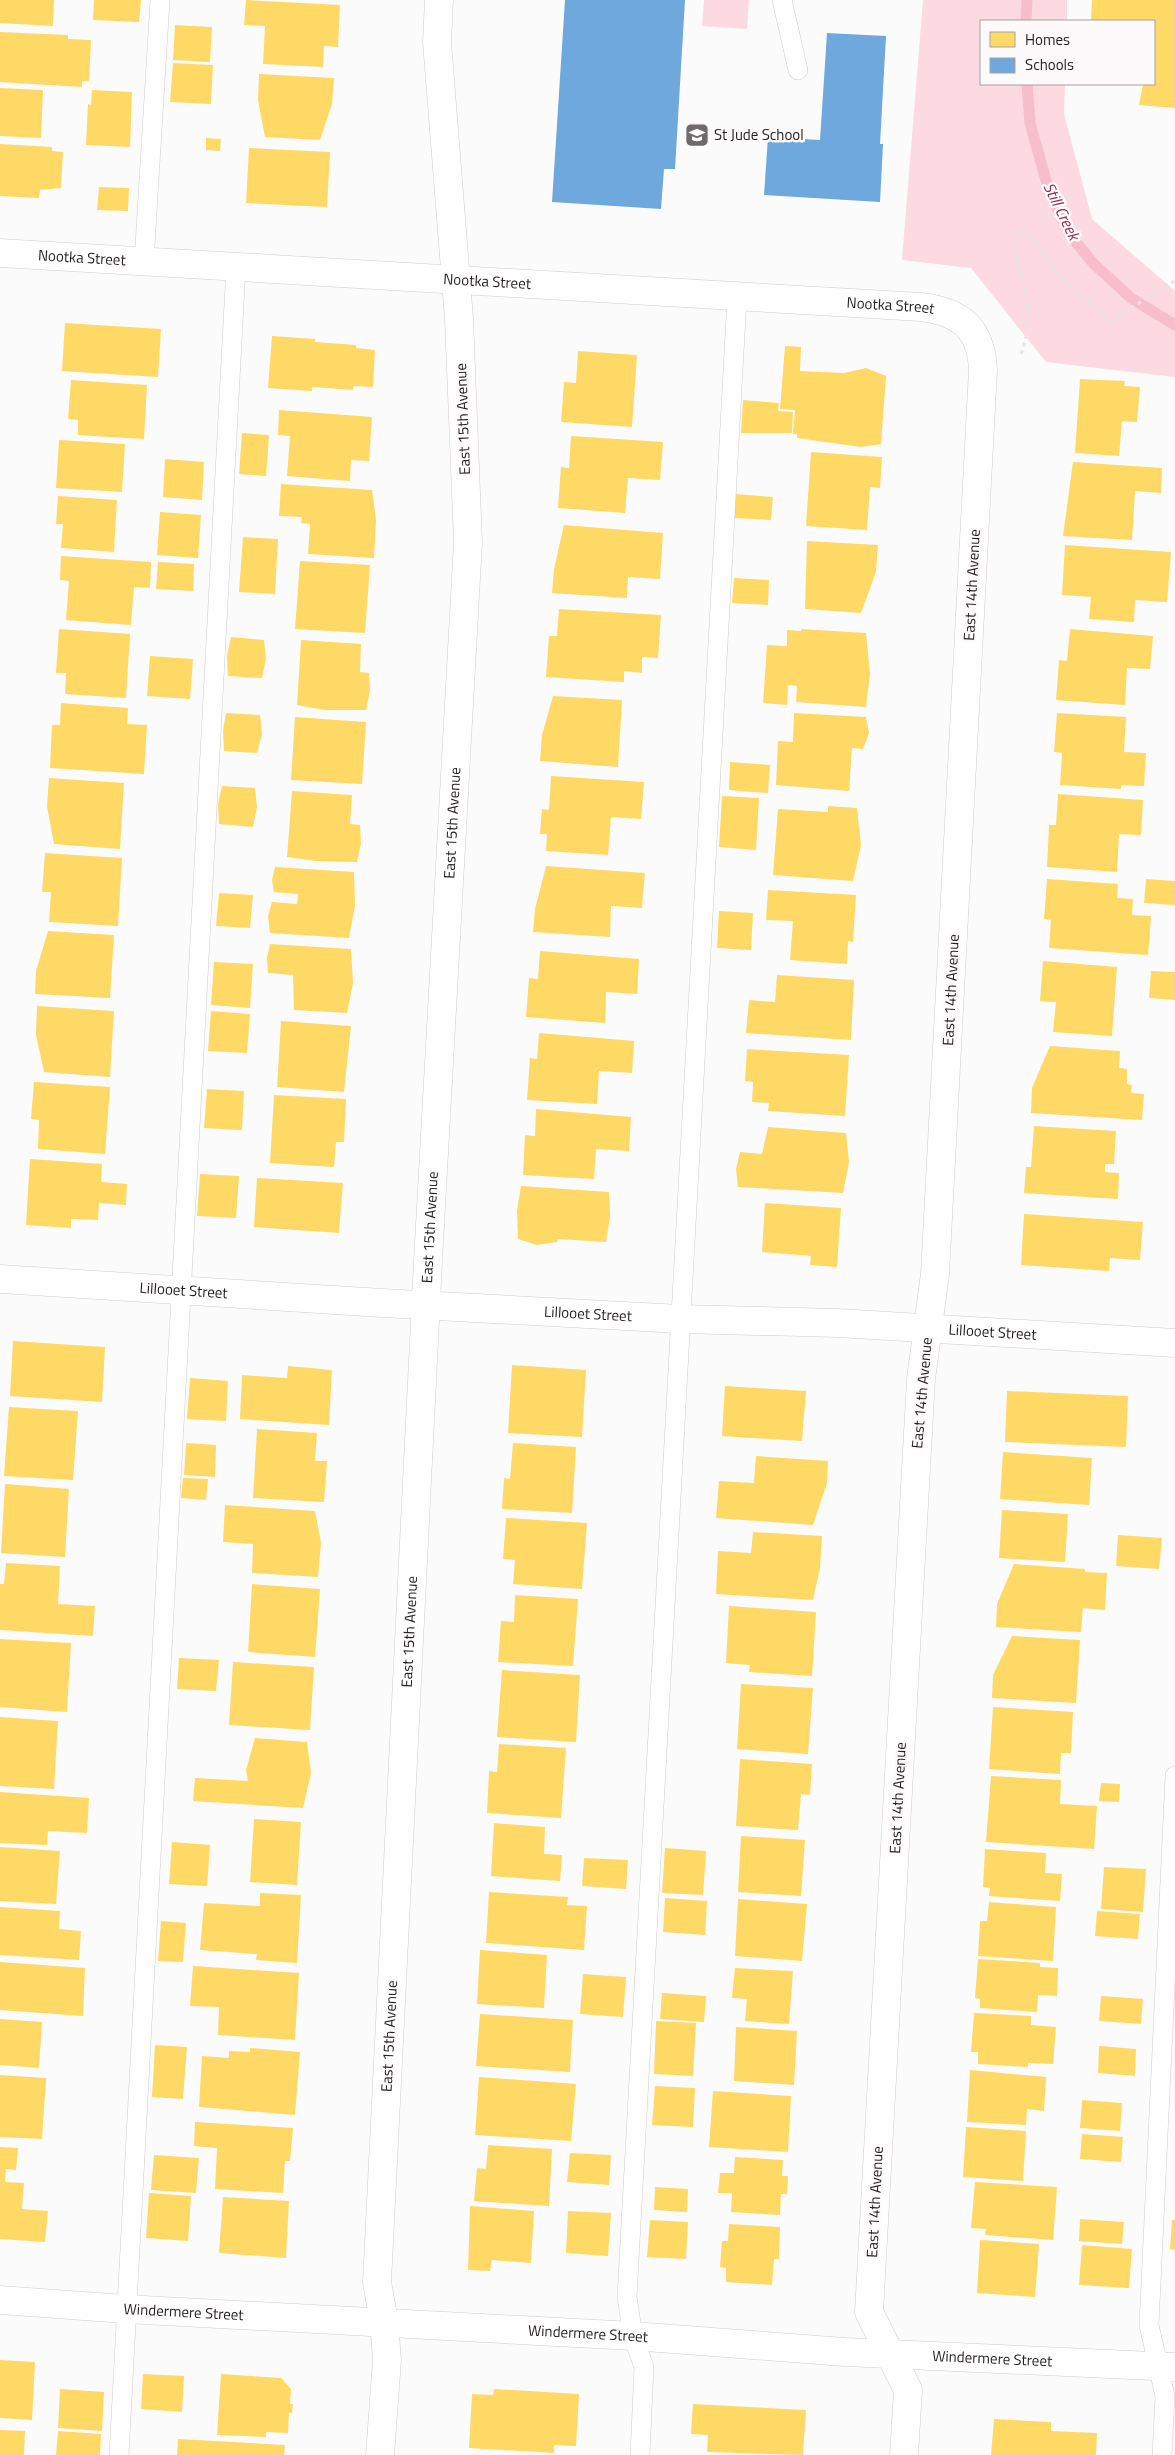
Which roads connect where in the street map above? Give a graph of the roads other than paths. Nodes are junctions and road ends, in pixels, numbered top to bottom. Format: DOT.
graph roads {
  1 [pos="160,0"];
  2 [pos="439,0"];
  3 [pos="782,0"];
  4 [pos="798,70"];
  5 [pos="0,253"];
  6 [pos="144,262"];
  7 [pos="236,267"];
  8 [pos="456,281"];
  9 [pos="737,298"];
  10 [pos="969,327"];
  11 [pos="0,1279"];
  12 [pos="180,1292"];
  13 [pos="426,1306"];
  14 [pos="680,1318"];
  15 [pos="928,1328"];
  16 [pos="1175,1343"];
  17 [pos="1175,1776"];
  18 [pos="0,2300"];
  19 [pos="125,2310"];
  20 [pos="384,2322"];
  21 [pos="633,2336"];
  22 [pos="891,2354"];
  23 [pos="1167,2366"];
  24 [pos="119,2455"];
  25 [pos="380,2455"];
  26 [pos="640,2455"];
  27 [pos="904,2455"];
  28 [pos="1162,2455"];
  1 -- 6 [label="lane"];
  2 -- 8 [label="street, East 15th Avenue"];
  3 -- 4 [label="lane"];
  5 -- 6 [label="street, Nootka Street"];
  6 -- 7 [label="street, Nootka Street"];
  7 -- 8 [label="street, Nootka Street"];
  7 -- 12 [label="lane"];
  8 -- 9 [label="street, Nootka Street"];
  8 -- 13 [label="street, East 15th Avenue"];
  9 -- 10 [label="street, Nootka Street"];
  9 -- 14 [label="lane"];
  10 -- 15 [label="street, East 14th Avenue"];
  11 -- 12 [label="street, Lillooet Street"];
  12 -- 13 [label="street, Lillooet Street"];
  12 -- 19 [label="lane"];
  13 -- 14 [label="street, Lillooet Street"];
  13 -- 20 [label="street, East 15th Avenue"];
  14 -- 15 [label="street, Lillooet Street"];
  14 -- 21 [label="lane"];
  15 -- 16 [label="street, Lillooet Street"];
  15 -- 22 [label="street, East 14th Avenue"];
  17 -- 23 [label="lane"];
  18 -- 19 [label="street, Windermere Street"];
  19 -- 20 [label="street, Windermere Street"];
  19 -- 24 [label="lane"];
  20 -- 21 [label="street, Windermere Street"];
  20 -- 25 [label="street, East 15th Avenue"];
  21 -- 22 [label="street, Windermere Street"];
  21 -- 26 [label="lane"];
  22 -- 23 [label="street, Windermere Street"];
  22 -- 27 [label="street, East 14th Avenue"];
  23 -- 28 [label="lane"];
}
